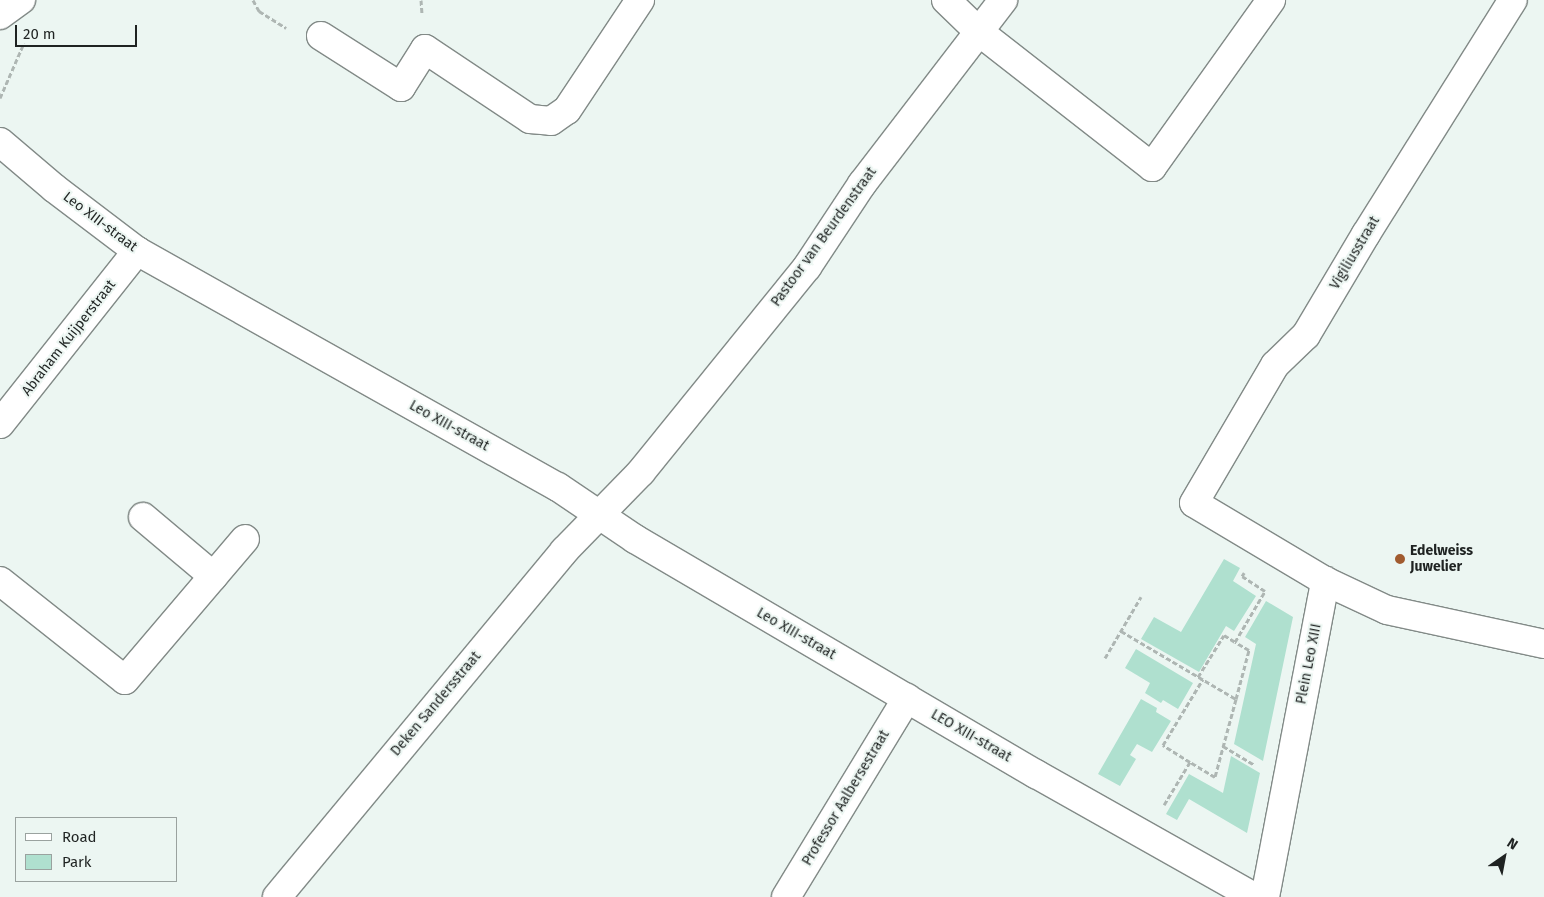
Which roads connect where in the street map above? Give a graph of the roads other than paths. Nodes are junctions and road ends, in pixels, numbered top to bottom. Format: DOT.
graph roads {
  1 [pos="21,0"];
  2 [pos="640,0"];
  3 [pos="946,0"];
  4 [pos="1003,0"];
  5 [pos="1271,0"];
  6 [pos="1513,0"];
  7 [pos="0,15"];
  8 [pos="978,31"];
  9 [pos="321,36"];
  10 [pos="0,142"];
  11 [pos="137,251"];
  12 [pos="0,424"];
  13 [pos="599,514"];
  14 [pos="143,517"];
  15 [pos="245,539"];
  16 [pos="213,576"];
  17 [pos="0,581"];
  18 [pos="1325,581"];
  19 [pos="1544,644"];
  20 [pos="907,698"];
  21 [pos="278,897"];
  22 [pos="786,897"];
  23 [pos="1254,897"];
  24 [pos="1265,897"];
  1 -- 7 [label="street"];
  2 -- 9 [label="street"];
  3 -- 8 [label="street"];
  4 -- 8 [label="street, Pastoor van Beurdenstraat"];
  5 -- 8 [label="street"];
  6 -- 18 [label="street, Vigiliusstraat"];
  8 -- 13 [label="street, Pastoor van Beurdenstraat"];
  10 -- 11 [label="street, Leo XIII-straat"];
  11 -- 12 [label="street, Abraham Kuijperstraat"];
  11 -- 13 [label="street, Leo XIII-straat"];
  13 -- 20 [label="street, Leo XIII-straat"];
  13 -- 21 [label="street, Deken Sandersstraat"];
  14 -- 16 [label="street"];
  15 -- 16 [label="street"];
  16 -- 17 [label="street"];
  18 -- 19 [label="street"];
  18 -- 24 [label="street, Plein Leo XIII"];
  20 -- 22 [label="street, Professor Aalbersestraat"];
  20 -- 23 [label="street, LEO XIII-straat"];
}
